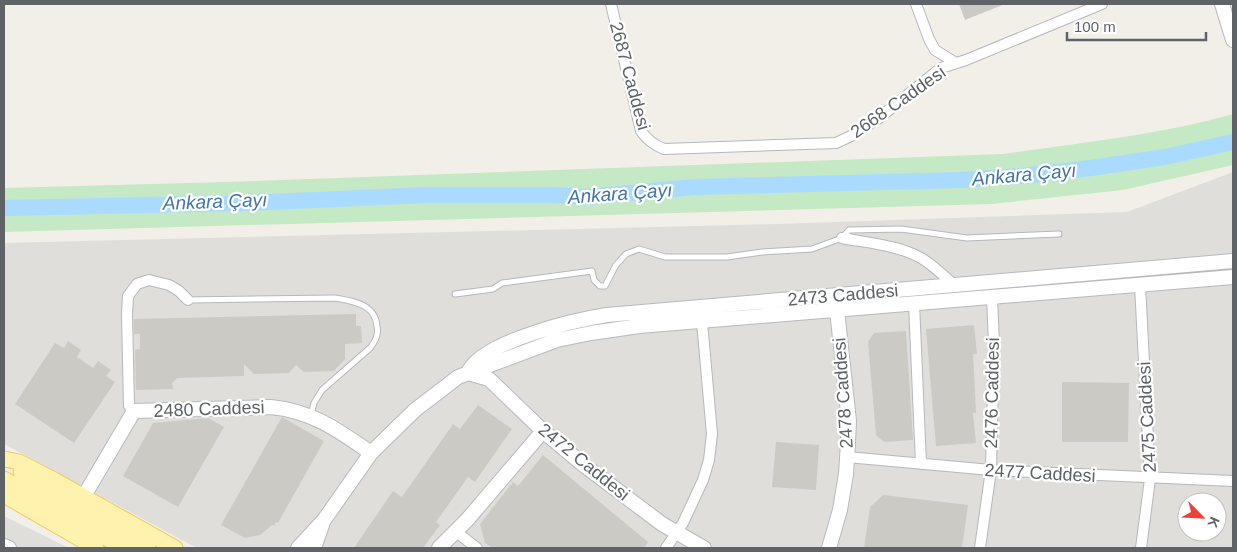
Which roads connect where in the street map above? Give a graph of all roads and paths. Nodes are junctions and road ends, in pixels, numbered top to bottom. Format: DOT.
graph roads {
  1 [pos="611,4"];
  2 [pos="916,4"];
  3 [pos="1102,4"];
  4 [pos="1222,4"];
  5 [pos="1233,40"];
  6 [pos="956,63"];
  7 [pos="655,145"];
  8 [pos="1059,234"];
  9 [pos="842,238"];
  10 [pos="1233,261"];
  11 [pos="1233,277"];
  12 [pos="1140,284"];
  13 [pos="954,285"];
  14 [pos="455,294"];
  15 [pos="835,295"];
  16 [pos="992,296"];
  17 [pos="188,300"];
  18 [pos="914,303"];
  19 [pos="837,310"];
  20 [pos="702,322"];
  21 [pos="468,373"];
  22 [pos="134,411"];
  23 [pos="311,416"];
  24 [pos="543,431"];
  25 [pos="371,453"];
  26 [pos="847,457"];
  27 [pos="4,459"];
  28 [pos="921,464"];
  29 [pos="991,470"];
  30 [pos="1150,479"];
  31 [pos="4,480"];
  32 [pos="1233,481"];
  33 [pos="4,495"];
  34 [pos="84,496"];
  35 [pos="324,520"];
  36 [pos="456,531"];
  37 [pos="678,533"];
  38 [pos="4,546"];
  39 [pos="9,548"];
  40 [pos="96,548"];
  41 [pos="124,548"];
  42 [pos="148,548"];
  43 [pos="175,548"];
  44 [pos="298,548"];
  45 [pos="314,548"];
  46 [pos="439,548"];
  47 [pos="477,548"];
  48 [pos="666,548"];
  49 [pos="704,548"];
  50 [pos="830,548"];
  51 [pos="980,548"];
  52 [pos="1141,548"];
  1 -- 7 [label="street, 2687 Caddesi"];
  2 -- 6 [label="street"];
  3 -- 6 [label="street, 2668 Caddesi"];
  4 -- 5 [label="street"];
  6 -- 7 [label="street, 2668 Caddesi"];
  8 -- 9 [label="lane"];
  9 -- 13 [label="street"];
  9 -- 14 [label="lane"];
  10 -- 13 [label="street, 2473 Caddesi"];
  11 -- 12 [label="street, 2473 Caddesi"];
  12 -- 16 [label="street, 2473 Caddesi"];
  12 -- 30 [label="street, 2475 Caddesi"];
  13 -- 15 [label="street, 2473 Caddesi"];
  15 -- 19 [label="street, 2478 Caddesi"];
  15 -- 21 [label="street, 2473 Caddesi"];
  16 -- 18 [label="street, 2473 Caddesi"];
  16 -- 29 [label="street, 2476 Caddesi"];
  17 -- 22 [label="street"];
  17 -- 23 [label="lane"];
  18 -- 19 [label="street, 2473 Caddesi"];
  18 -- 28 [label="street"];
  19 -- 20 [label="street, 2473 Caddesi"];
  19 -- 26 [label="street, 2478 Caddesi"];
  20 -- 21 [label="street, 2473 Caddesi"];
  20 -- 37 [label="street"];
  21 -- 24 [label="street, 2472 Caddesi"];
  21 -- 25 [label="street, 2473 Caddesi"];
  22 -- 23 [label="street, 2480 Caddesi"];
  22 -- 34 [label="street, 2480 Caddesi"];
  23 -- 25 [label="street, 2480 Caddesi"];
  24 -- 36 [label="street"];
  24 -- 37 [label="street, 2472 Caddesi"];
  25 -- 35 [label="street, 2473 Caddesi"];
  26 -- 28 [label="street, 2477 Caddesi"];
  26 -- 50 [label="street, 2478 Caddesi"];
  27 -- 34 [label="main road"];
  27 -- 42 [label="main road"];
  28 -- 29 [label="street, 2477 Caddesi"];
  29 -- 30 [label="street, 2477 Caddesi"];
  29 -- 51 [label="street, 2476 Caddesi"];
  30 -- 32 [label="street, 2477 Caddesi"];
  30 -- 52 [label="street, 2475 Caddesi"];
  31 -- 41 [label="main road"];
  33 -- 40 [label="main road"];
  34 -- 43 [label="main road"];
  35 -- 44 [label="street, 2473 Caddesi"];
  35 -- 45 [label="street, 2473 Caddesi"];
  36 -- 46 [label="street"];
  36 -- 47 [label="street"];
  37 -- 48 [label="street"];
  37 -- 49 [label="street, 2472 Caddesi"];
  38 -- 39 [label="street"];
}
